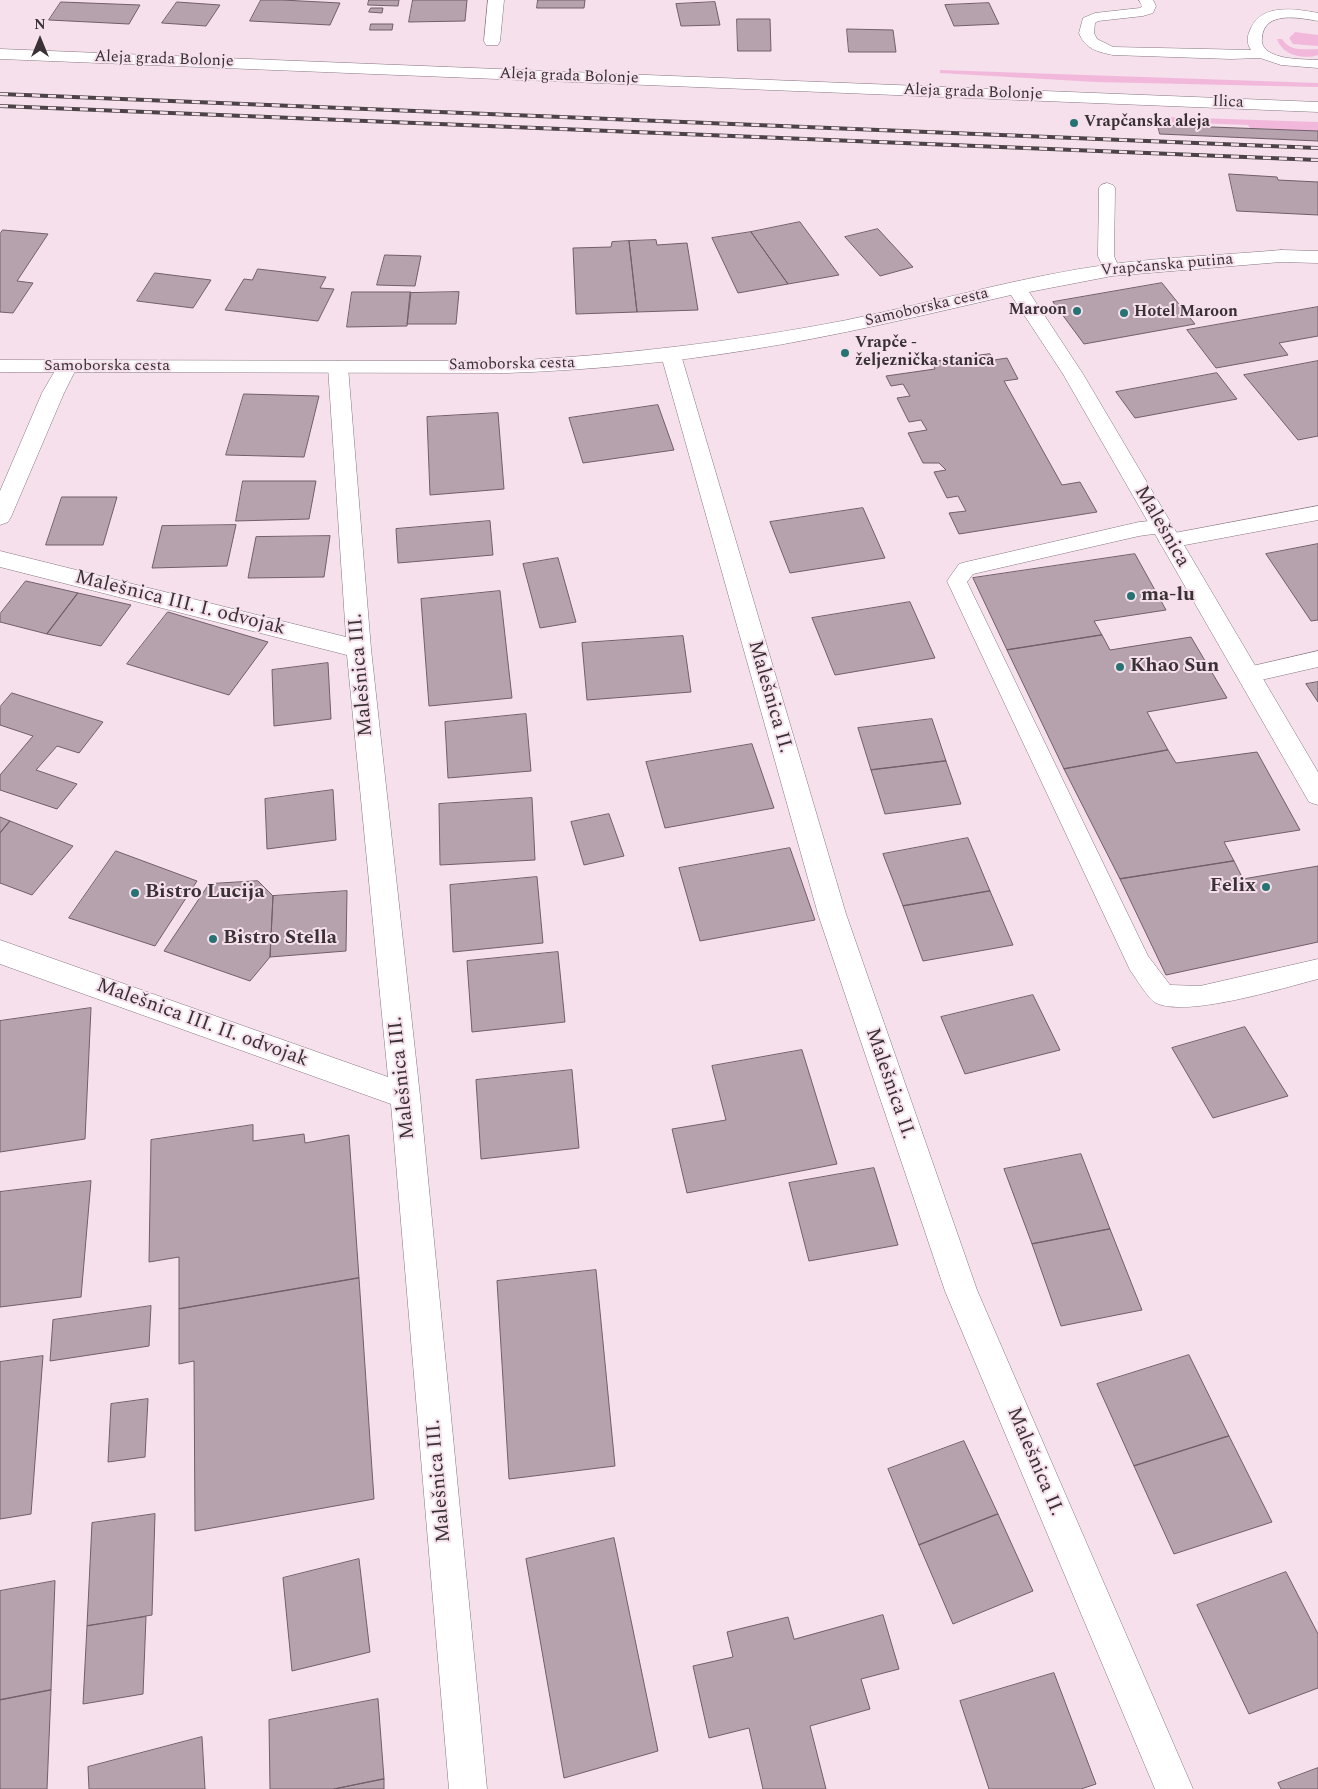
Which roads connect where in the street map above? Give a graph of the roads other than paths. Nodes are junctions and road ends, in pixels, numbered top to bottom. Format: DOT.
graph roads {
  1 [pos="496,0"];
  2 [pos="1146,0"];
  3 [pos="1318,17"];
  4 [pos="492,41"];
  5 [pos="0,54"];
  6 [pos="1262,54"];
  7 [pos="1318,64"];
  8 [pos="1137,100"];
  9 [pos="1318,107"];
  10 [pos="1107,188"];
  11 [pos="1318,256"];
  12 [pos="1112,270"];
  13 [pos="1016,288"];
  14 [pos="671,356"];
  15 [pos="0,366"];
  16 [pos="67,367"];
  17 [pos="338,367"];
  18 [pos="1318,513"];
  19 [pos="0,517"];
  20 [pos="1165,534"];
  21 [pos="0,559"];
  22 [pos="359,649"];
  23 [pos="1318,659"];
  24 [pos="1248,675"];
  25 [pos="1318,795"];
  26 [pos="0,952"];
  27 [pos="1318,969"];
  28 [pos="405,1096"];
  29 [pos="468,1789"];
  30 [pos="1174,1789"];
  1 -- 4 [label="street"];
  2 -- 6 [label="lane"];
  3 -- 6 [label="lane"];
  5 -- 8 [label="street, Aleja grada Bolonje"];
  6 -- 7 [label="lane"];
  8 -- 9 [label="street, Ilica"];
  10 -- 12 [label="lane"];
  11 -- 12 [label="street, Vrapčanska putina"];
  12 -- 13 [label="street, Vrapčanska putina"];
  13 -- 14 [label="street, Samoborska cesta"];
  13 -- 20 [label="street, Malešnica"];
  14 -- 17 [label="street, Samoborska cesta"];
  14 -- 30 [label="street, Malešnica II."];
  15 -- 16 [label="street, Samoborska cesta"];
  16 -- 17 [label="street, Samoborska cesta"];
  16 -- 19 [label="street"];
  17 -- 22 [label="street, Malešnica III."];
  18 -- 20 [label="lane"];
  20 -- 24 [label="street, Malešnica"];
  20 -- 27 [label="lane"];
  21 -- 22 [label="street, Malešnica III. I. odvojak"];
  22 -- 28 [label="street, Malešnica III."];
  23 -- 24 [label="lane"];
  24 -- 25 [label="street, Malešnica"];
  26 -- 28 [label="street, Malešnica III. II. odvojak"];
  28 -- 29 [label="street, Malešnica III."];
}
